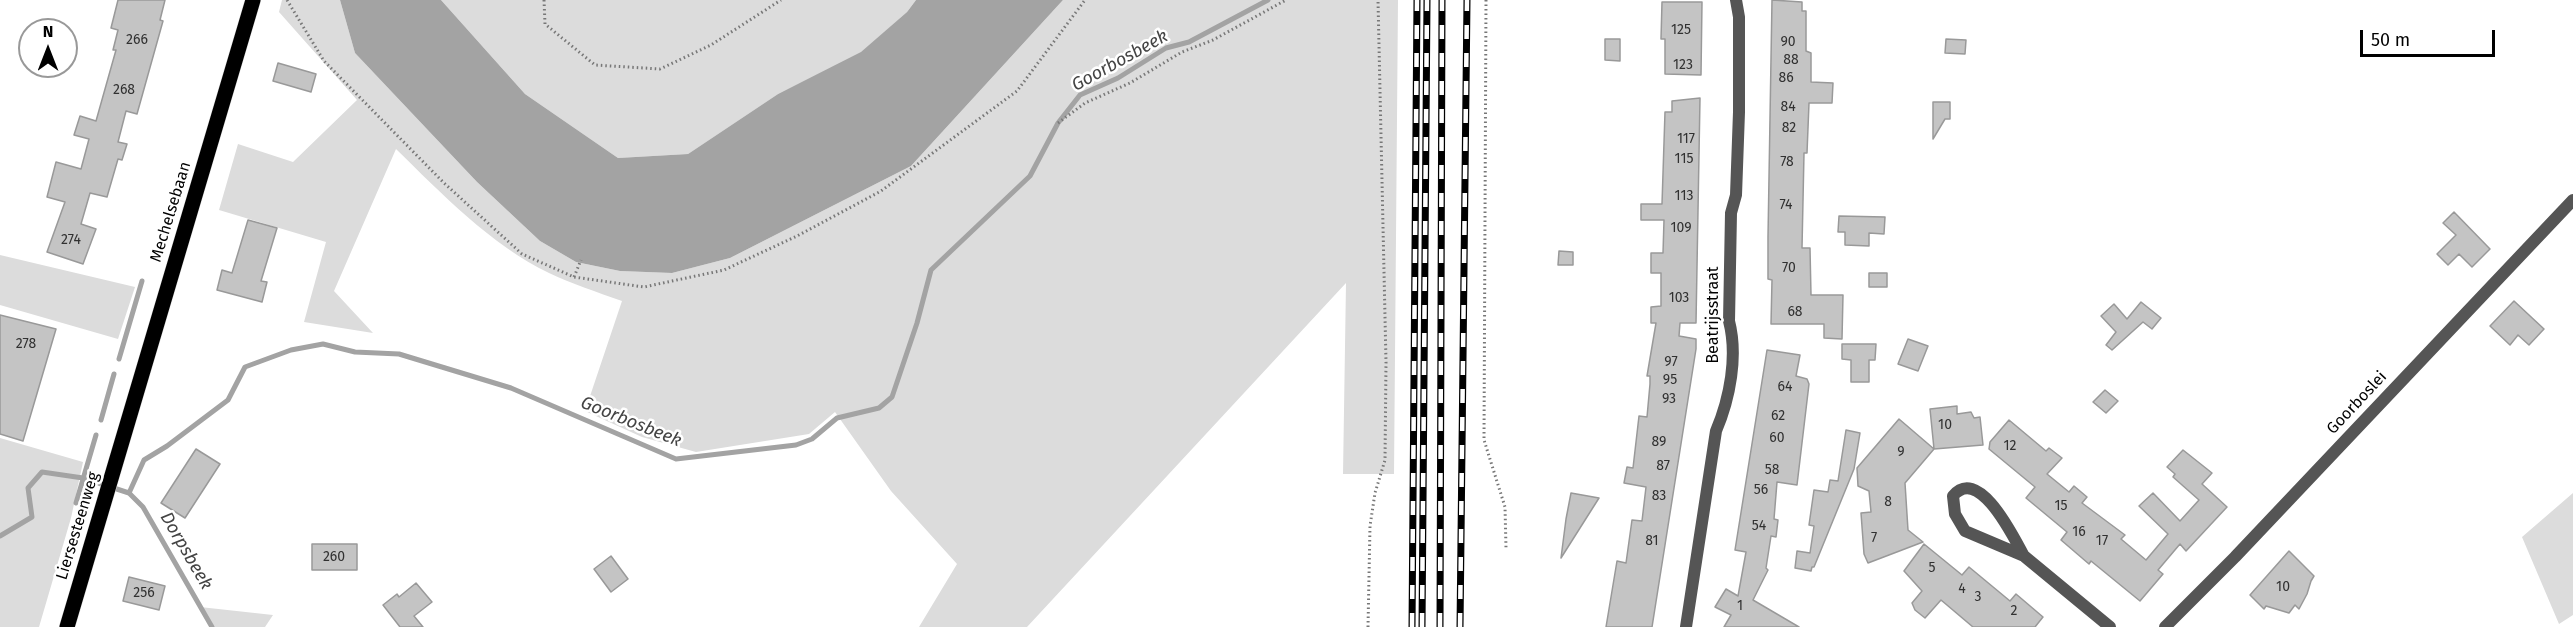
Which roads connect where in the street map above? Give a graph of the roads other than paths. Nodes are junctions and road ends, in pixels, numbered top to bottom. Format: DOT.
graph roads {
  1 [pos="253,0"];
  2 [pos="1737,0"];
  3 [pos="2573,200"];
  4 [pos="124,434"];
  5 [pos="2024,556"];
  6 [pos="66,627"];
  7 [pos="1686,627"];
  8 [pos="2110,627"];
  9 [pos="2164,627"];
  1 -- 4 [label="main road, Mechelsebaan"];
  2 -- 7 [label="street, Beatrijsstraat"];
  3 -- 9 [label="street, Goorboslei"];
  4 -- 6 [label="main road, Liersesteenweg"];
  5 -- 5 [label="street"];
  5 -- 8 [label="street"];
}
